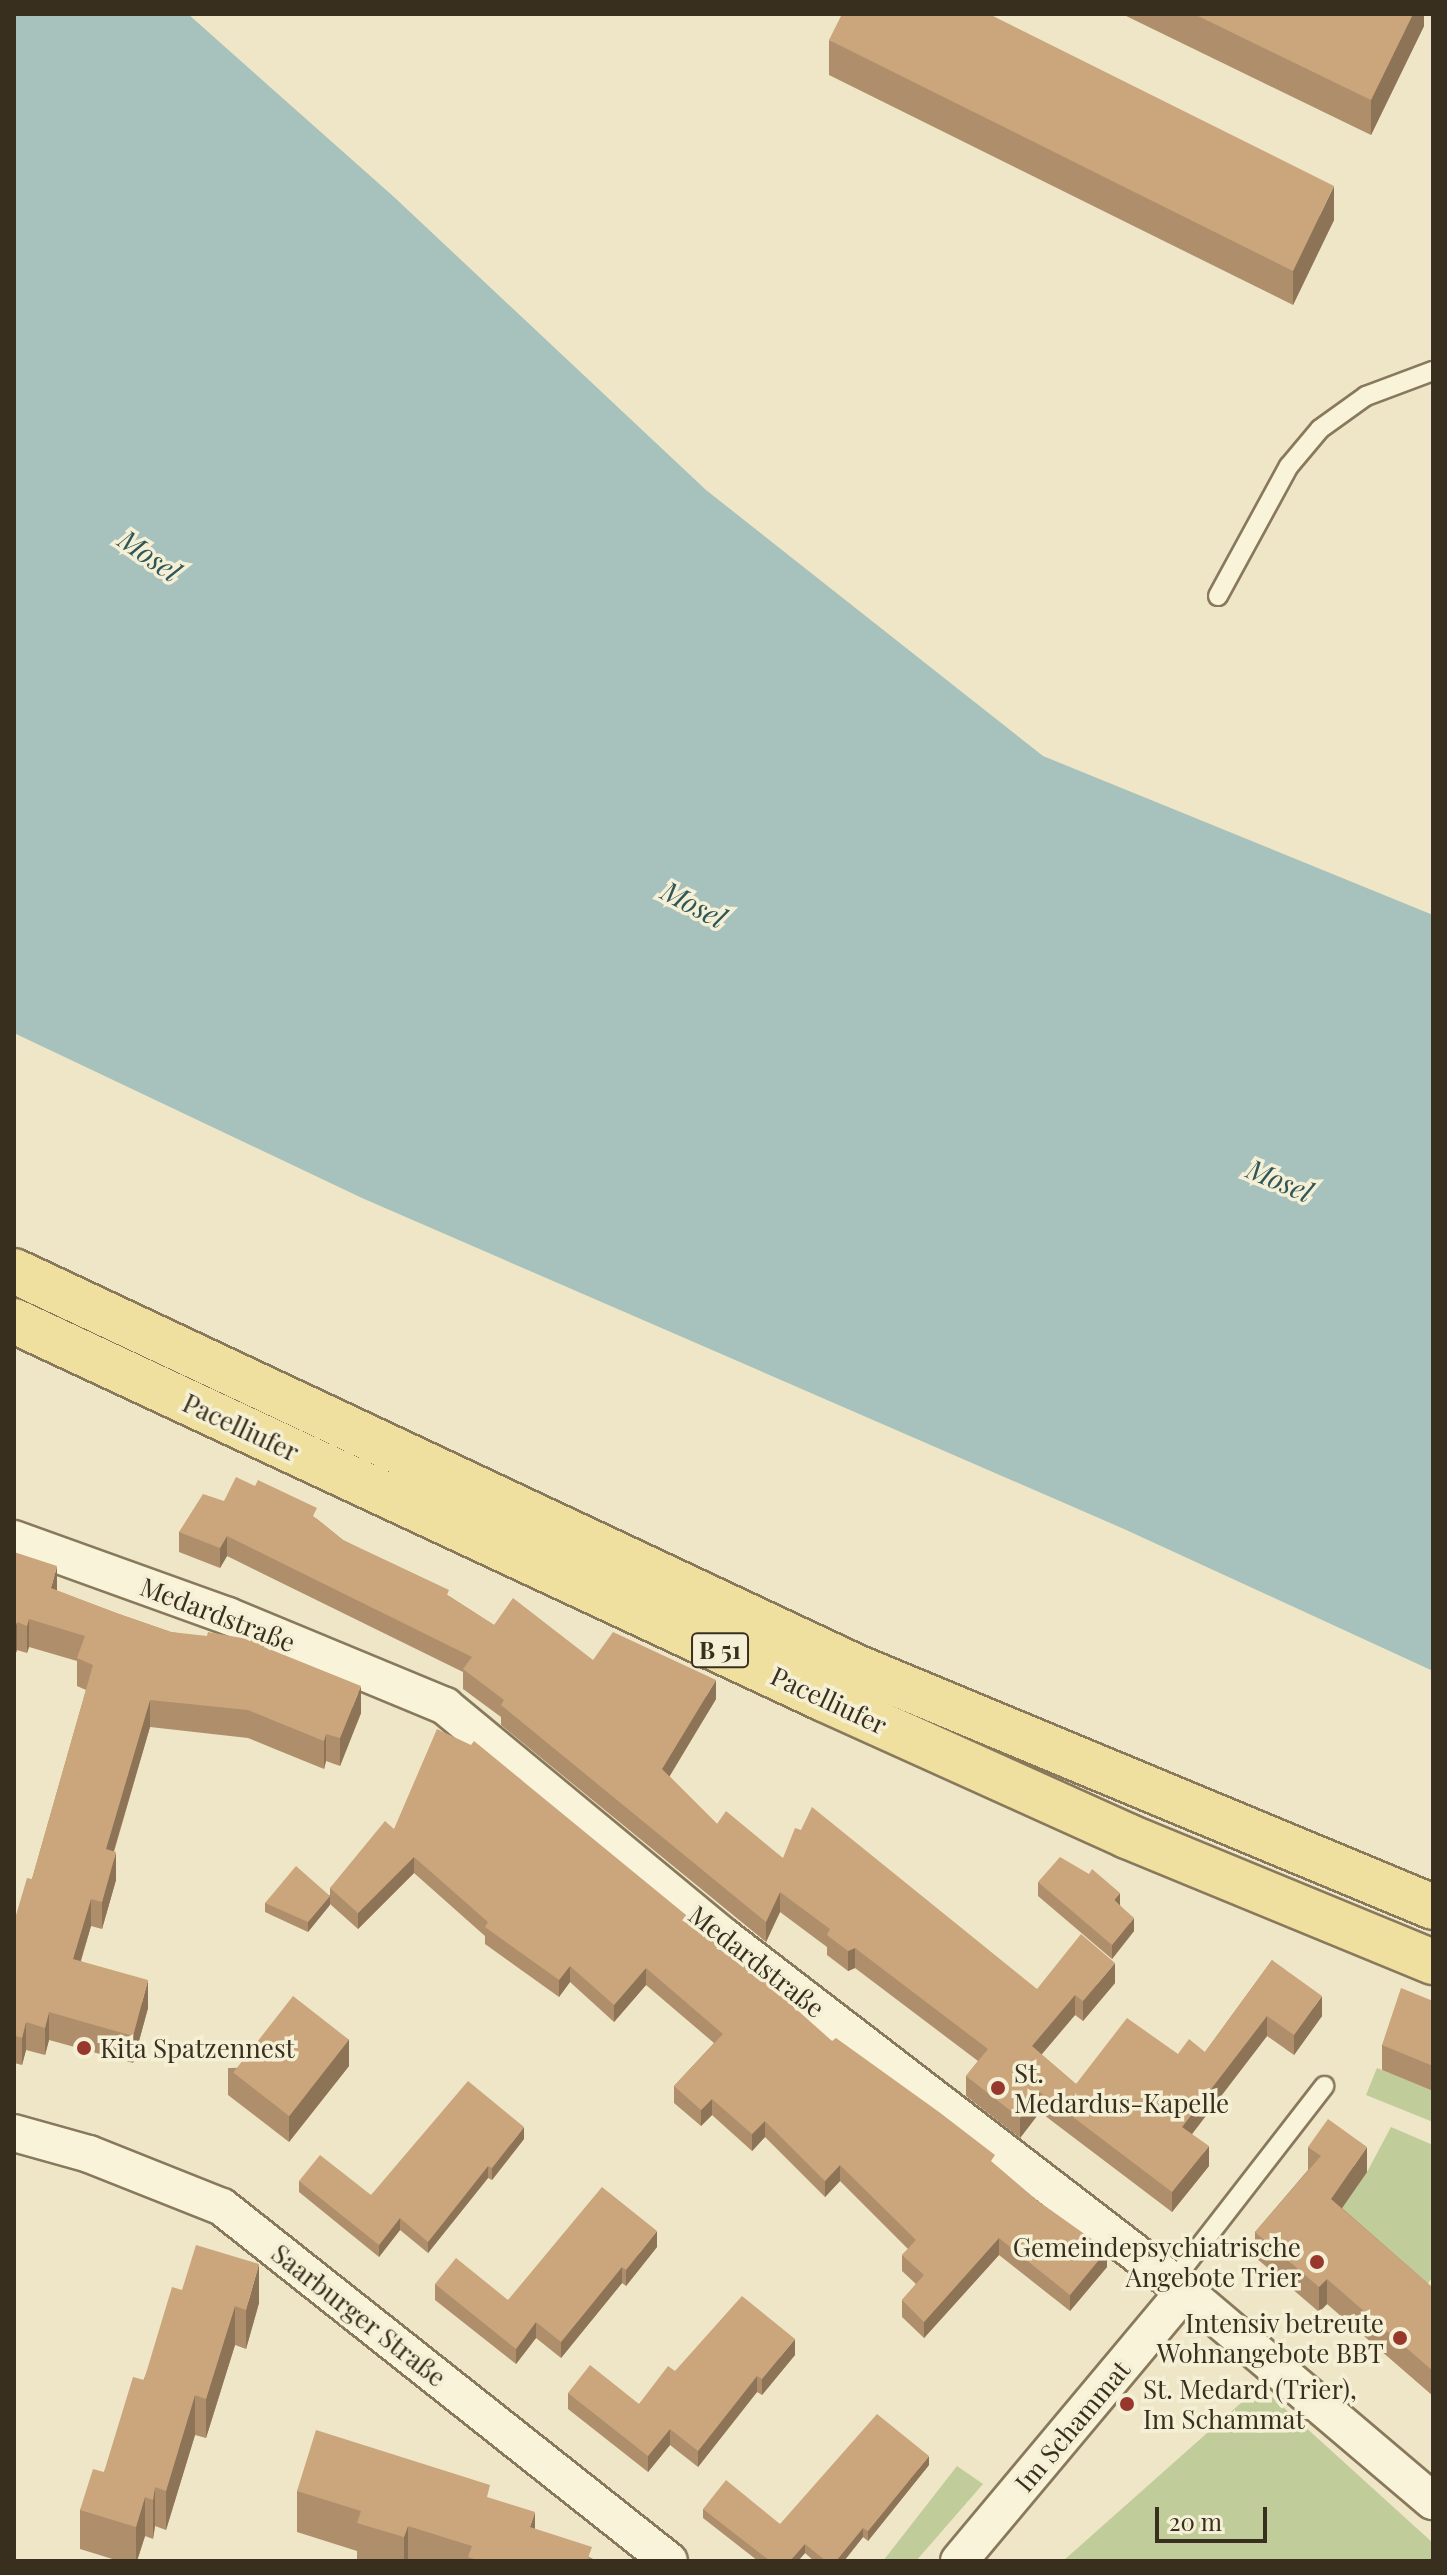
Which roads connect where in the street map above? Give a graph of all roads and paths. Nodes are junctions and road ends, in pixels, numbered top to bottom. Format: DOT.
graph roads {
  1 [pos="1433,371"];
  2 [pos="1218,596"];
  3 [pos="14,1271"];
  4 [pos="14,1321"];
  5 [pos="14,1539"];
  6 [pos="1433,1907"];
  7 [pos="1433,1962"];
  8 [pos="1324,2086"];
  9 [pos="14,2133"];
  10 [pos="1179,2286"];
  11 [pos="1433,2501"];
  12 [pos="669,2561"];
  13 [pos="959,2561"];
  1 -- 2 [label="lane"];
  3 -- 6 [label="main road, Pacelliufer / B 51"];
  4 -- 7 [label="main road, Pacelliufer / B 51"];
  5 -- 10 [label="street, Medardstraße"];
  8 -- 10 [label="lane"];
  9 -- 12 [label="street, Saarburger Straße"];
  10 -- 11 [label="street, Medardstraße"];
  10 -- 13 [label="street, Im Schammat"];
}
